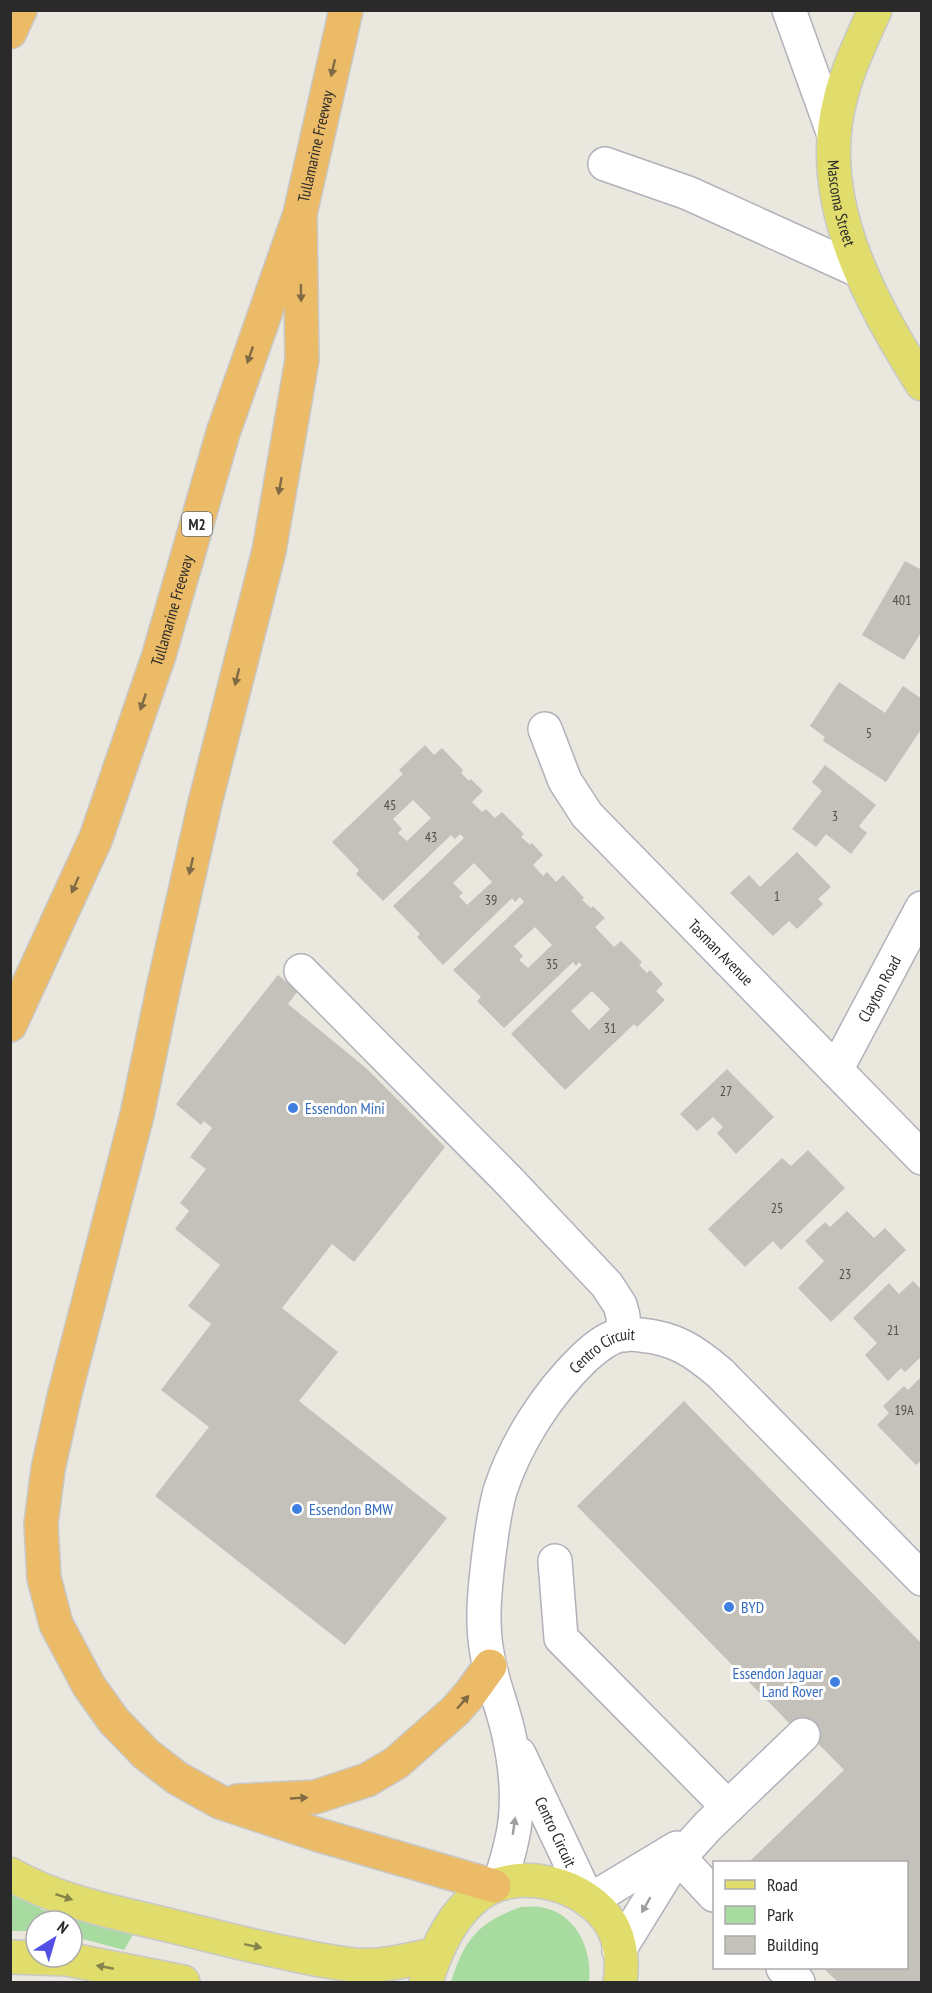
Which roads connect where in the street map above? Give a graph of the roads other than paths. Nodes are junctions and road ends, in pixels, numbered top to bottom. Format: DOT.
graph roads {
  1 [pos="20,10"];
  2 [pos="346,10"];
  3 [pos="789,10"];
  4 [pos="874,10"];
  5 [pos="10,32"];
  6 [pos="834,135"];
  7 [pos="605,164"];
  8 [pos="300,214"];
  9 [pos="860,271"];
  10 [pos="921,384"];
  11 [pos="544,729"];
  12 [pos="921,908"];
  13 [pos="301,971"];
  14 [pos="10,1025"];
  15 [pos="836,1070"];
  16 [pos="921,1158"];
  17 [pos="624,1335"];
  18 [pos="555,1561"];
  19 [pos="921,1579"];
  20 [pos="490,1666"];
  21 [pos="508,1731"];
  22 [pos="803,1735"];
  23 [pos="220,1802"];
  24 [pos="718,1816"];
  25 [pos="677,1854"];
  26 [pos="10,1874"];
  27 [pos="497,1884"];
  28 [pos="713,1894"];
  29 [pos="588,1900"];
  30 [pos="10,1957"];
  31 [pos="431,1968"];
  32 [pos="784,1969"];
  33 [pos="622,1970"];
  34 [pos="183,1983"];
  35 [pos="798,1983"];
  1 -- 5 [label="highway"];
  2 -- 8 [label="highway, Tullamarine Freeway / M2, one-way"];
  3 -- 6 [label="street"];
  4 -- 6 [label="main road, Mascoma Street"];
  6 -- 9 [label="main road, Mascoma Street"];
  7 -- 9 [label="street"];
  8 -- 14 [label="highway, Tullamarine Freeway / M2, one-way"];
  8 -- 23 [label="highway, one-way"];
  9 -- 10 [label="main road, Mascoma Street"];
  11 -- 15 [label="street, Tasman Avenue"];
  12 -- 15 [label="street, Clayton Road"];
  13 -- 17 [label="street"];
  15 -- 16 [label="street, Tasman Avenue"];
  17 -- 19 [label="street, Centro Circuit"];
  17 -- 20 [label="street, Centro Circuit"];
  18 -- 24 [label="street"];
  20 -- 21 [label="street, Centro Circuit"];
  23 -- 20 [label="highway, one-way"];
  27 -- 21 [label="street, Centro Circuit, one-way"];
  21 -- 29 [label="street, Centro Circuit"];
  22 -- 24 [label="street"];
  23 -- 27 [label="highway"];
  24 -- 25 [label="street"];
  25 -- 28 [label="street"];
  25 -- 29 [label="street"];
  25 -- 33 [label="street, one-way"];
  26 -- 31 [label="main road, one-way"];
  27 -- 29 [label="main road"];
  27 -- 31 [label="main road"];
  29 -- 33 [label="main road"];
  34 -- 30 [label="main road, one-way"];
  32 -- 35 [label="street"];
}
